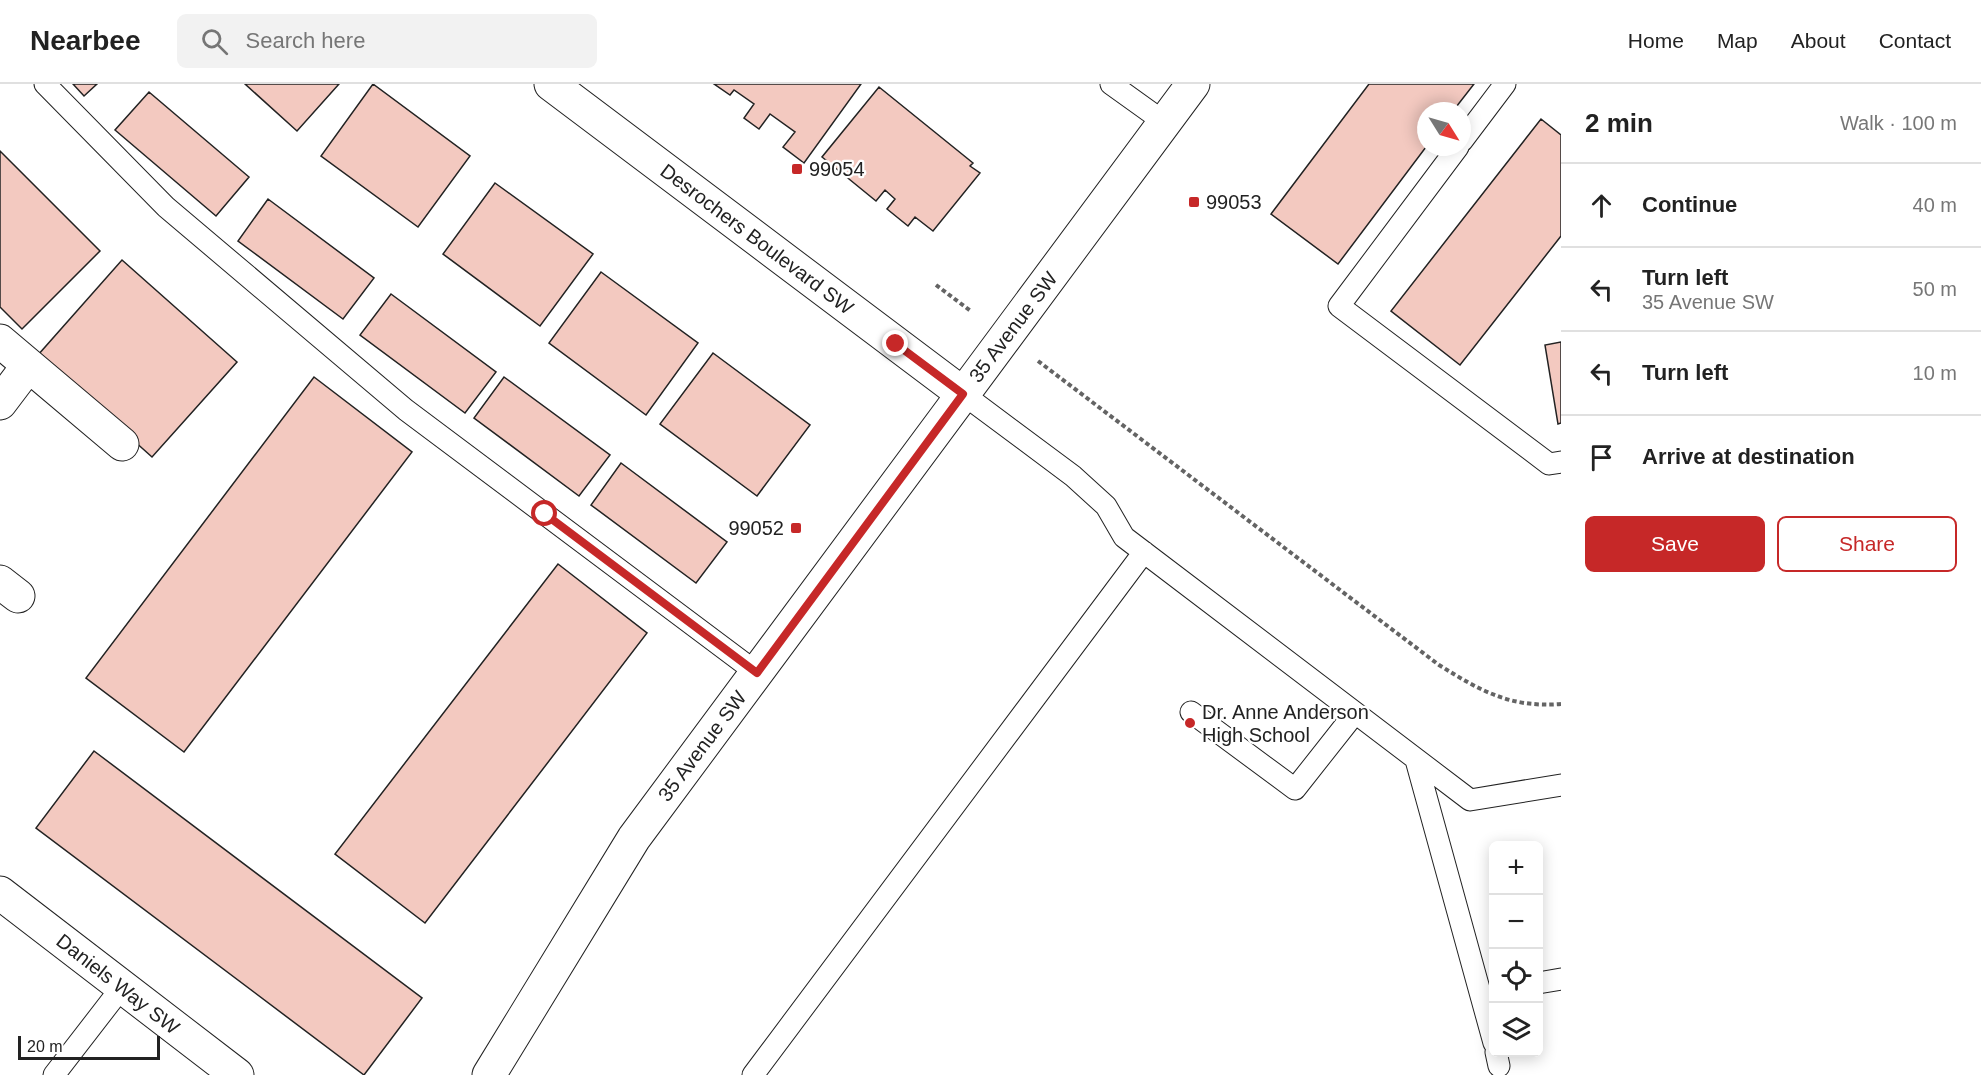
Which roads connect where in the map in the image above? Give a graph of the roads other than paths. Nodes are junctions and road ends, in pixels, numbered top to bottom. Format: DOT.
graph roads {
  1 [pos="45,84"];
  2 [pos="551,84"];
  3 [pos="1111,84"];
  4 [pos="1193,84"];
  5 [pos="1505,84"];
  6 [pos="1164,122"];
  7 [pos="1471,129"];
  8 [pos="1451,156"];
  9 [pos="0,341"];
  10 [pos="28,366"];
  11 [pos="963,394"];
  12 [pos="0,404"];
  13 [pos="122,444"];
  14 [pos="1561,462"];
  15 [pos="1144,552"];
  16 [pos="757,673"];
  17 [pos="1191,712"];
  18 [pos="1355,713"];
  19 [pos="1416,760"];
  20 [pos="1561,785"];
  21 [pos="0,892"];
  22 [pos="1561,979"];
  23 [pos="1543,982"];
  24 [pos="122,987"];
  25 [pos="1487,992"];
  26 [pos="54,1075"];
  27 [pos="237,1075"];
  28 [pos="489,1075"];
  29 [pos="753,1075"];
  1 -- 16 [label="lane"];
  2 -- 11 [label="street, Desrochers Boulevard SW"];
  3 -- 6 [label="lane"];
  4 -- 6 [label="street, 35 Avenue SW"];
  5 -- 7 [label="lane"];
  6 -- 11 [label="street, 35 Avenue SW"];
  8 -- 14 [label="lane"];
  9 -- 10 [label="street"];
  10 -- 12 [label="street"];
  10 -- 13 [label="street"];
  11 -- 15 [label="lane"];
  11 -- 16 [label="street, 35 Avenue SW"];
  15 -- 18 [label="lane"];
  15 -- 29 [label="lane"];
  16 -- 28 [label="street, 35 Avenue SW"];
  17 -- 18 [label="lane"];
  18 -- 19 [label="lane"];
  19 -- 20 [label="lane"];
  19 -- 25 [label="lane"];
  21 -- 24 [label="street, Daniels Way SW"];
  22 -- 23 [label="lane"];
  24 -- 26 [label="lane"];
  24 -- 27 [label="street, Daniels Way SW"];
}
